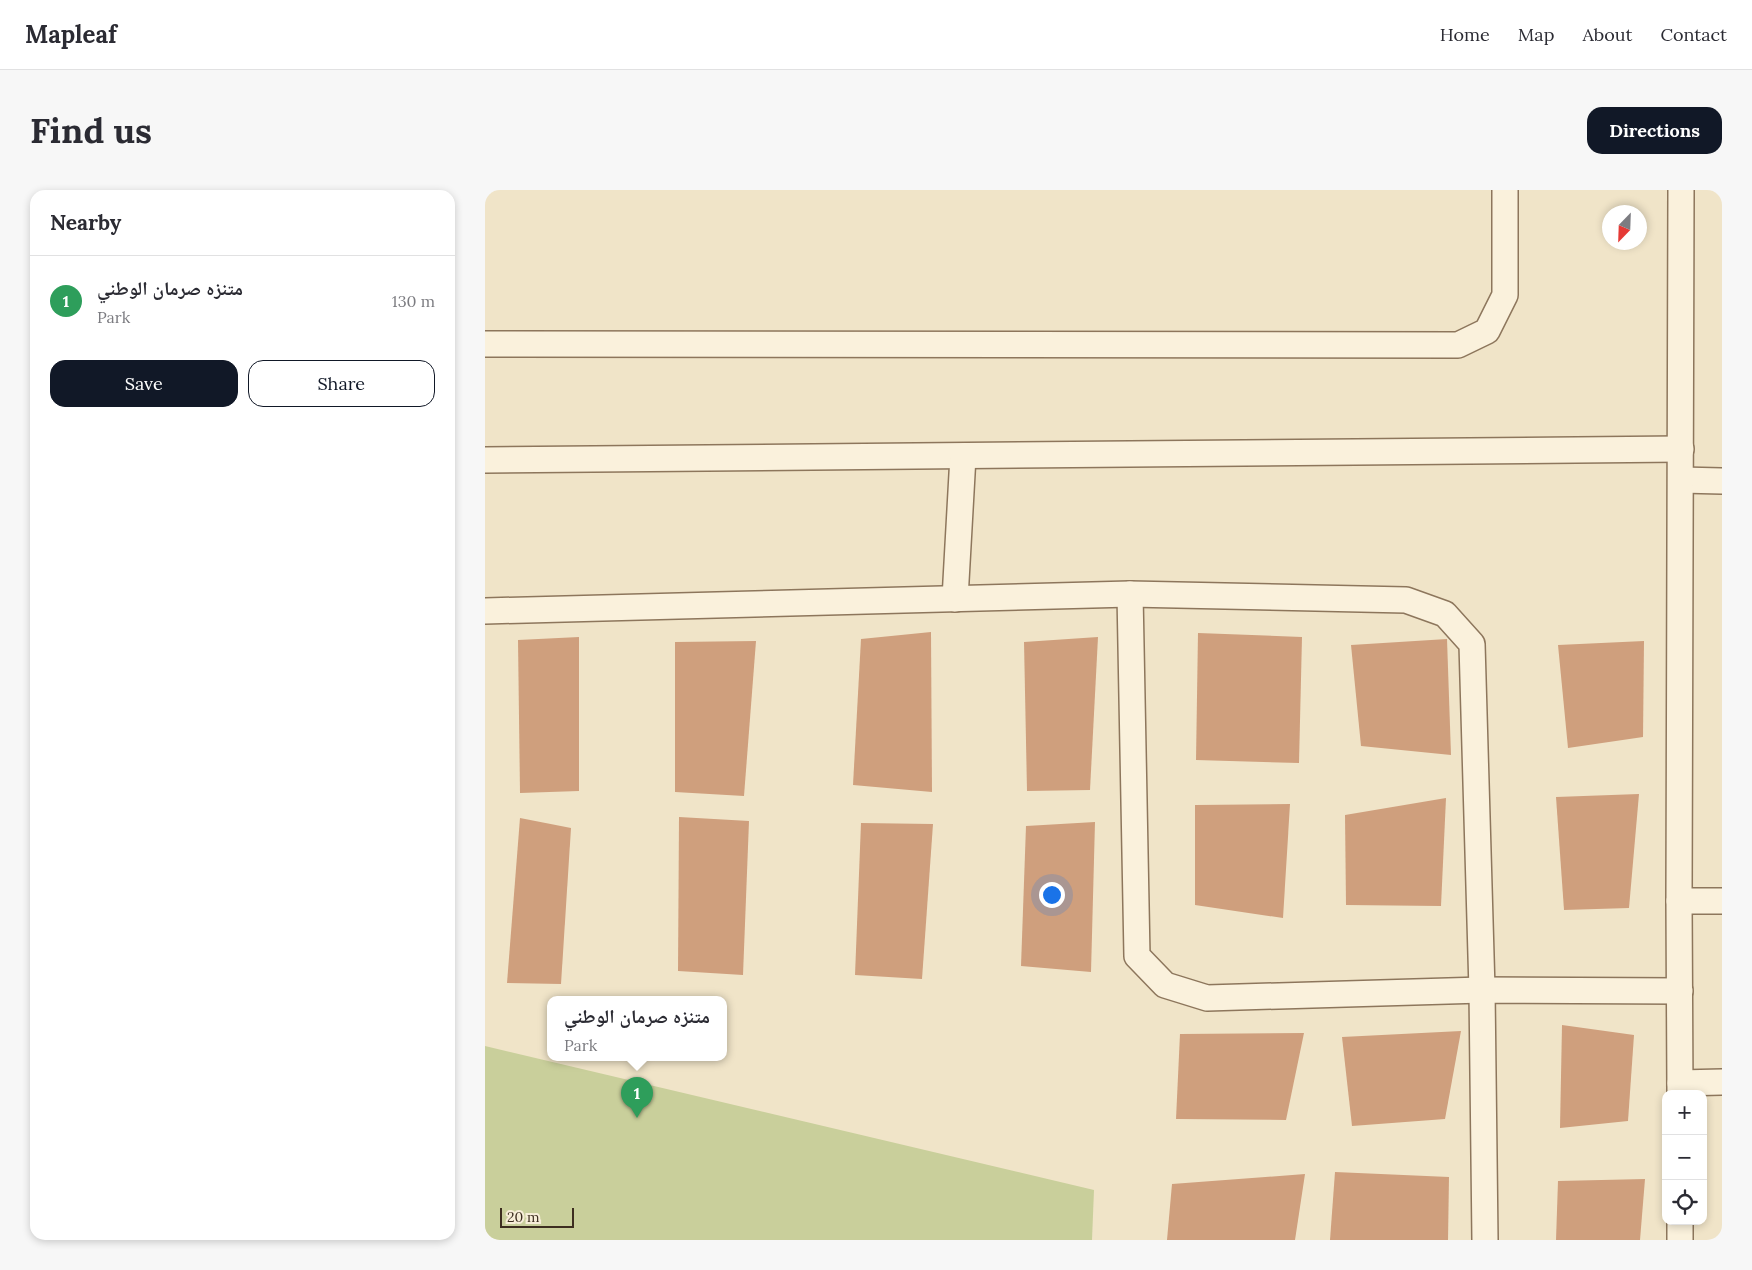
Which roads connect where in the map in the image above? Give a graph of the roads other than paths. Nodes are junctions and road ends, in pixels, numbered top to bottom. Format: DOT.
graph roads {
  1 [pos="1505,190"];
  2 [pos="1681,190"];
  3 [pos="485,344"];
  4 [pos="1681,449"];
  5 [pos="963,456"];
  6 [pos="485,460"];
  7 [pos="1681,480"];
  8 [pos="1722,481"];
  9 [pos="1130,594"];
  10 [pos="955,600"];
  11 [pos="485,611"];
  12 [pos="1679,901"];
  13 [pos="1722,901"];
  14 [pos="1482,990"];
  15 [pos="1679,991"];
  16 [pos="1722,1082"];
  17 [pos="1681,1088"];
  18 [pos="1680,1225"];
  19 [pos="1485,1240"];
  20 [pos="1680,1240"];
  1 -- 3 [label="street"];
  2 -- 4 [label="street"];
  4 -- 5 [label="street"];
  4 -- 7 [label="street"];
  5 -- 6 [label="street"];
  5 -- 10 [label="street"];
  7 -- 8 [label="street"];
  7 -- 12 [label="street"];
  9 -- 10 [label="street"];
  9 -- 14 [label="street"];
  9 -- 14 [label="street"];
  10 -- 11 [label="street"];
  12 -- 13 [label="street"];
  12 -- 15 [label="street"];
  14 -- 15 [label="street"];
  14 -- 19 [label="street"];
  15 -- 17 [label="street"];
  16 -- 17 [label="street"];
  18 -- 20 [label="street"];
}
